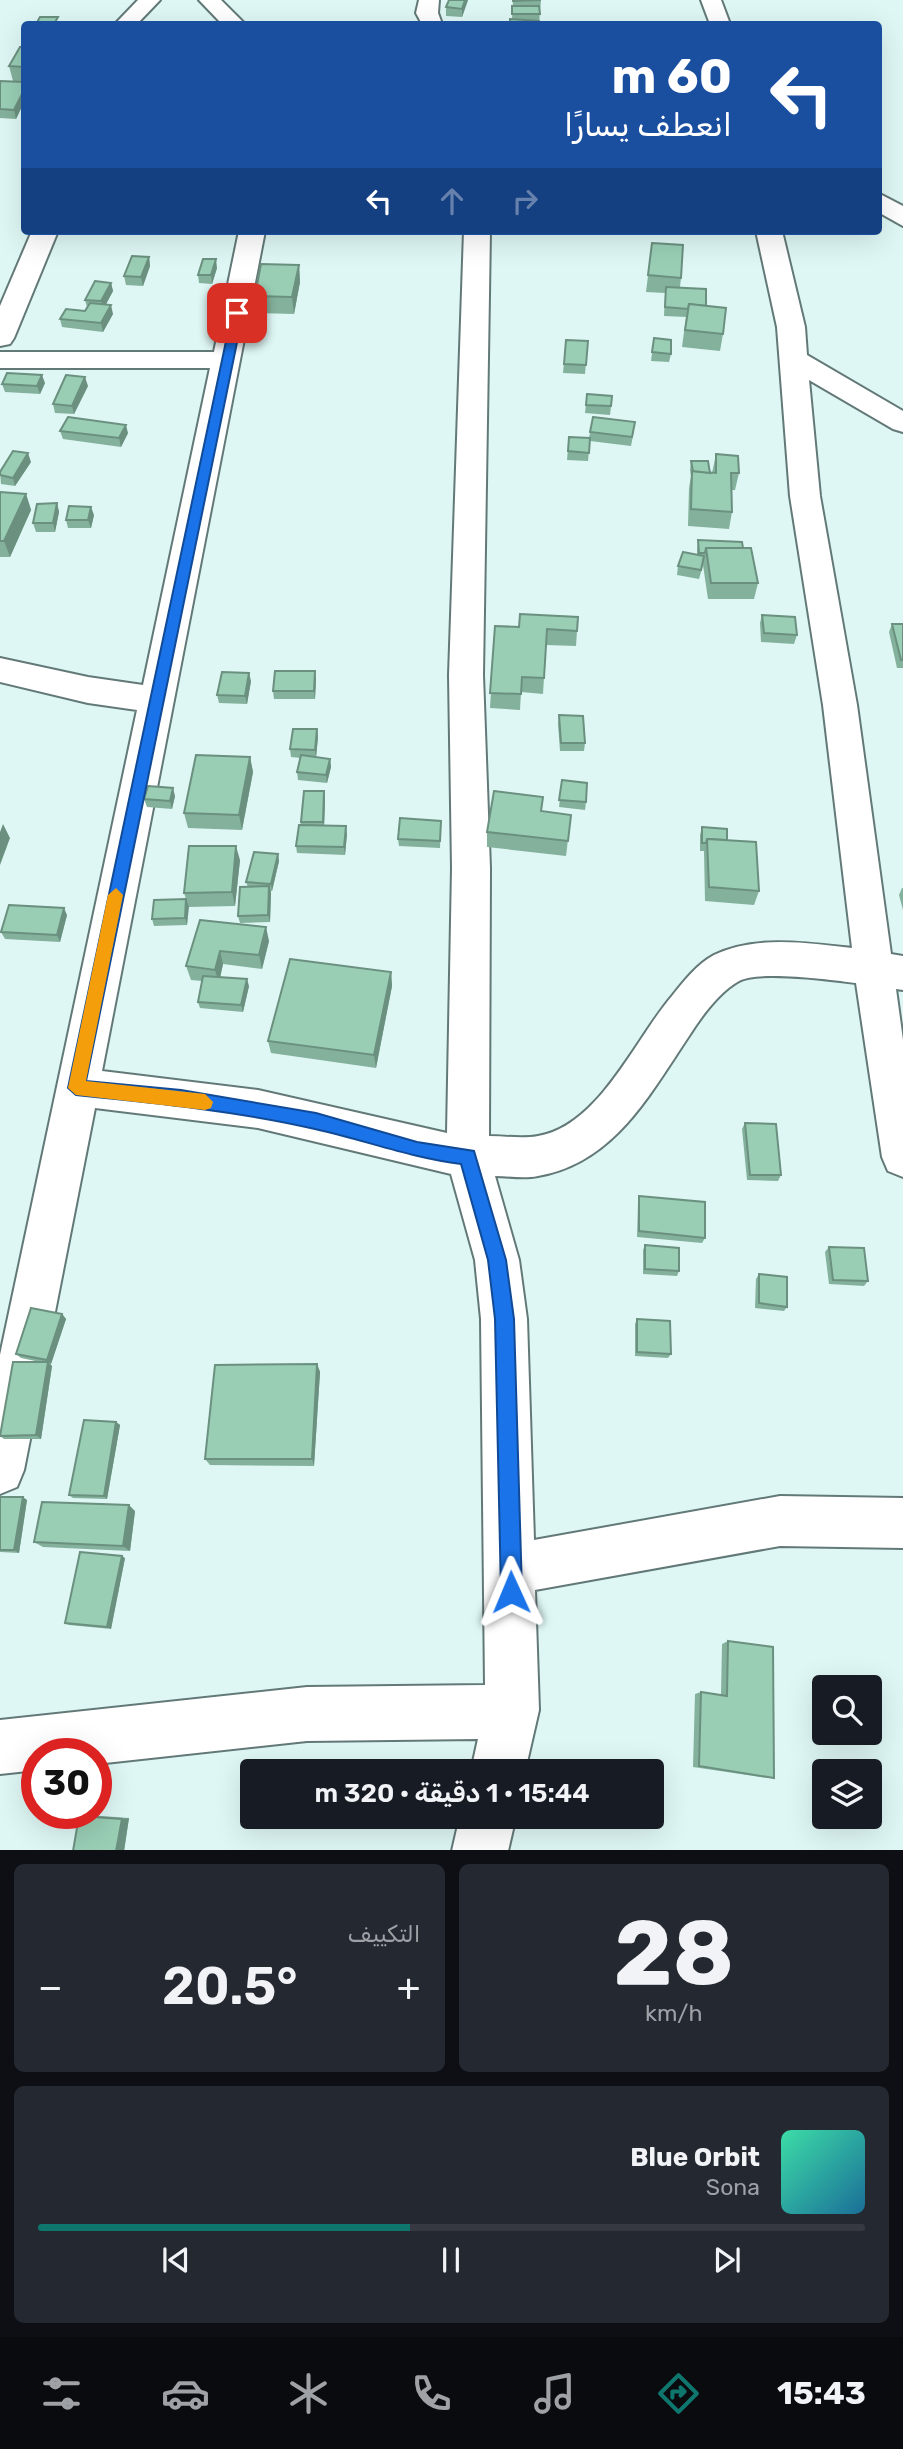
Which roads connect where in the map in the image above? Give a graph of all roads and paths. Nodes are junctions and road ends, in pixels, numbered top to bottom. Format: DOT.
graph roads {
  1 [pos="150,0"];
  2 [pos="209,0"];
  3 [pos="429,0"];
  4 [pos="711,0"];
  5 [pos="128,21"];
  6 [pos="231,21"];
  7 [pos="431,21"];
  8 [pos="719,21"];
  9 [pos="882,203"];
  10 [pos="903,218"];
  11 [pos="44,235"];
  12 [pos="251,235"];
  13 [pos="477,235"];
  14 [pos="770,235"];
  15 [pos="0,338"];
  16 [pos="794,359"];
  17 [pos="0,360"];
  18 [pos="228,360"];
  19 [pos="903,423"];
  20 [pos="0,670"];
  21 [pos="155,700"];
  22 [pos="889,970"];
  23 [pos="76,1088"];
  24 [pos="468,1157"];
  25 [pos="903,1157"];
  26 [pos="0,1470"];
  27 [pos="903,1523"];
  28 [pos="511,1569"];
  29 [pos="512,1710"];
  30 [pos="0,1747"];
  31 [pos="501,1759"];
  32 [pos="485,1829"];
  33 [pos="481,1850"];
  1 -- 5 [label="street"];
  2 -- 6 [label="street"];
  3 -- 7 [label="street"];
  4 -- 8 [label="street"];
  9 -- 10 [label="street"];
  11 -- 15 [label="street"];
  12 -- 18 [label="street"];
  13 -- 24 [label="street"];
  14 -- 16 [label="street"];
  16 -- 19 [label="street"];
  16 -- 22 [label="street"];
  17 -- 18 [label="street"];
  18 -- 21 [label="street"];
  20 -- 21 [label="street"];
  21 -- 23 [label="street"];
  22 -- 24 [label="street"];
  22 -- 25 [label="street"];
  23 -- 24 [label="street"];
  23 -- 26 [label="street"];
  24 -- 28 [label="street"];
  27 -- 28 [label="street"];
  28 -- 29 [label="street"];
  29 -- 30 [label="street"];
  29 -- 31 [label="street"];
  32 -- 33 [label="street"];
}
